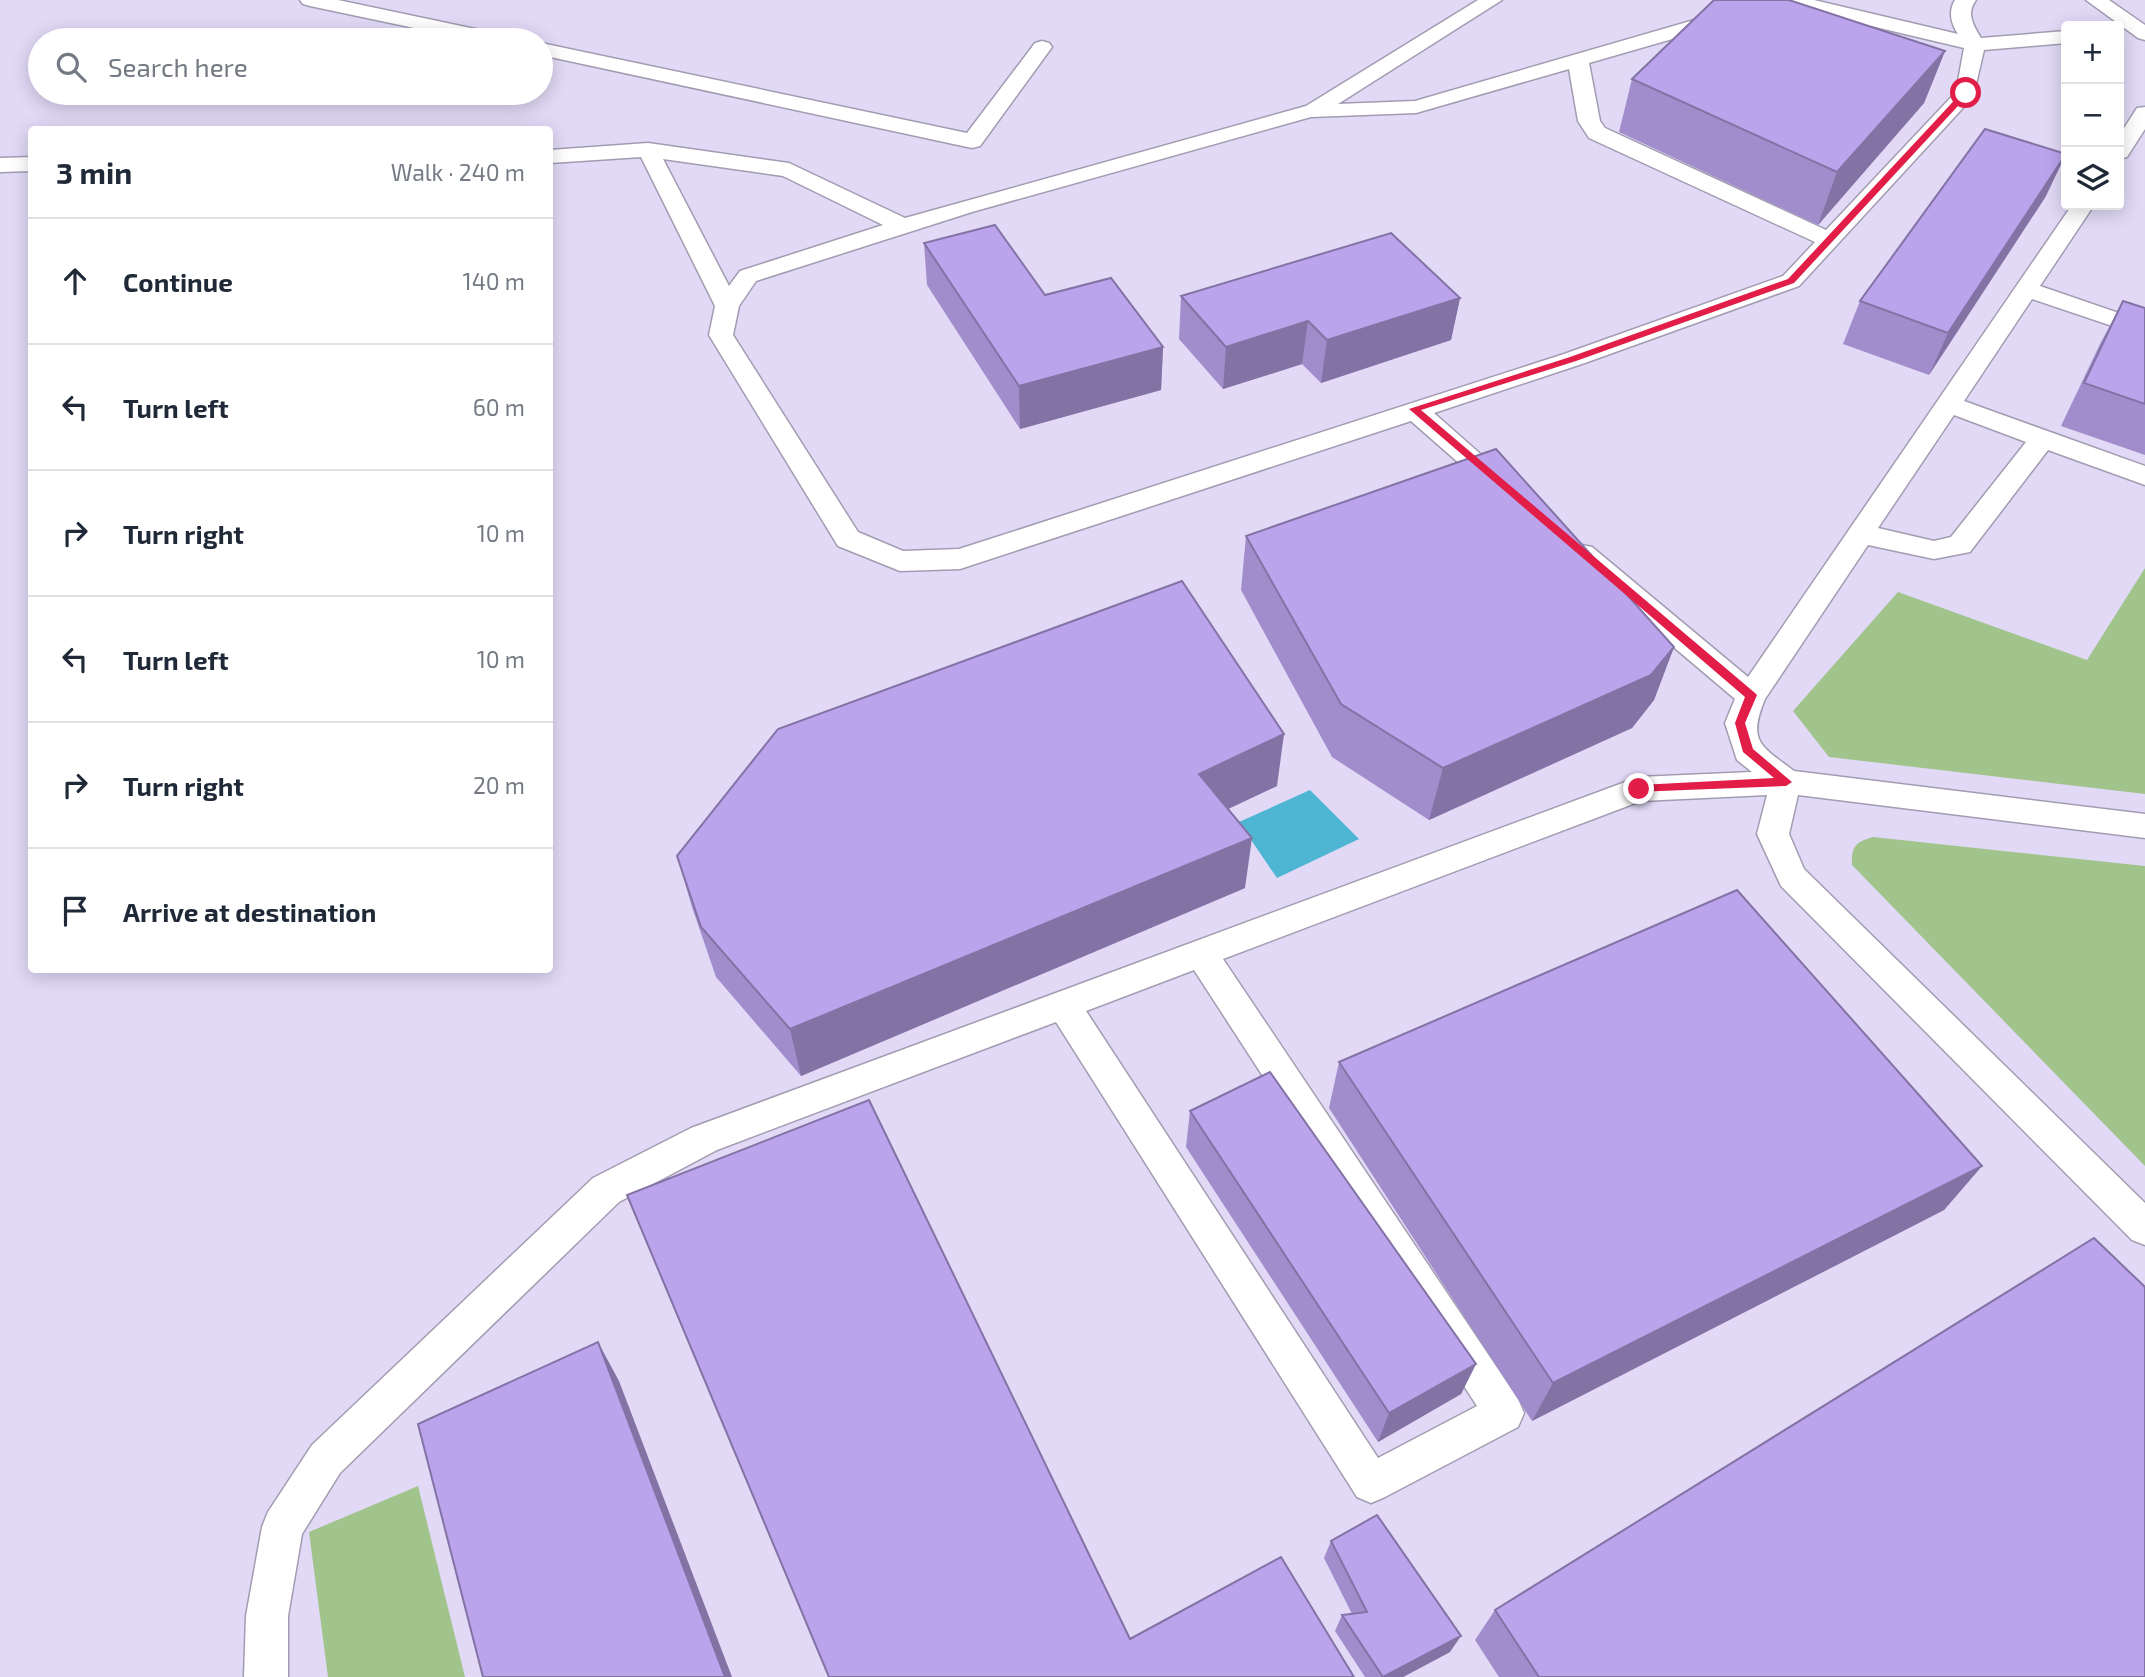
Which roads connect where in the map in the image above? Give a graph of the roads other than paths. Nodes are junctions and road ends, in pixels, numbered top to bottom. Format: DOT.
graph roads {
  1 [pos="310,0"];
  2 [pos="1492,0"];
  3 [pos="1787,0"];
  4 [pos="1966,0"];
  5 [pos="2096,0"];
  6 [pos="442,28"];
  7 [pos="2131,29"];
  8 [pos="2061,37"];
  9 [pos="1975,44"];
  10 [pos="1042,47"];
  11 [pos="553,52"];
  12 [pos="1578,60"];
  13 [pos="1310,111"];
  14 [pos="2145,113"];
  15 [pos="2122,147"];
  16 [pos="648,150"];
  17 [pos="553,157"];
  18 [pos="28,164"];
  19 [pos="0,165"];
  20 [pos="2080,210"];
  21 [pos="904,227"];
  22 [pos="1830,240"];
  23 [pos="2026,289"];
  24 [pos="727,306"];
  25 [pos="2145,330"];
  26 [pos="1948,404"];
  27 [pos="1414,409"];
  28 [pos="2042,439"];
  29 [pos="2145,476"];
  30 [pos="1517,499"];
  31 [pos="1861,534"];
  32 [pos="1560,535"];
  33 [pos="1751,695"];
  34 [pos="1786,782"];
  35 [pos="2145,826"];
  36 [pos="1201,953"];
  37 [pos="1064,1005"];
  38 [pos="2145,1228"];
  39 [pos="266,1677"];
  1 -- 6 [label="lane"];
  2 -- 13 [label="lane"];
  3 -- 9 [label="lane"];
  3 -- 12 [label="lane"];
  4 -- 9 [label="lane"];
  5 -- 7 [label="lane"];
  8 -- 9 [label="lane"];
  9 -- 22 [label="lane"];
  10 -- 11 [label="lane"];
  12 -- 13 [label="lane"];
  12 -- 22 [label="lane"];
  13 -- 21 [label="lane"];
  14 -- 15 [label="lane"];
  16 -- 17 [label="lane"];
  16 -- 21 [label="lane"];
  16 -- 24 [label="lane"];
  18 -- 19 [label="lane"];
  20 -- 23 [label="lane"];
  21 -- 24 [label="lane"];
  22 -- 27 [label="lane"];
  23 -- 25 [label="lane"];
  23 -- 26 [label="lane"];
  24 -- 27 [label="lane"];
  26 -- 28 [label="lane"];
  26 -- 31 [label="lane"];
  27 -- 30 [label="lane"];
  28 -- 29 [label="lane"];
  28 -- 31 [label="lane"];
  31 -- 33 [label="lane"];
  32 -- 33 [label="lane"];
  33 -- 34 [label="lane"];
  34 -- 35 [label="lane"];
  34 -- 36 [label="lane"];
  34 -- 38 [label="lane"];
  36 -- 37 [label="lane"];
  36 -- 37 [label="lane"];
  37 -- 39 [label="lane"];
}
